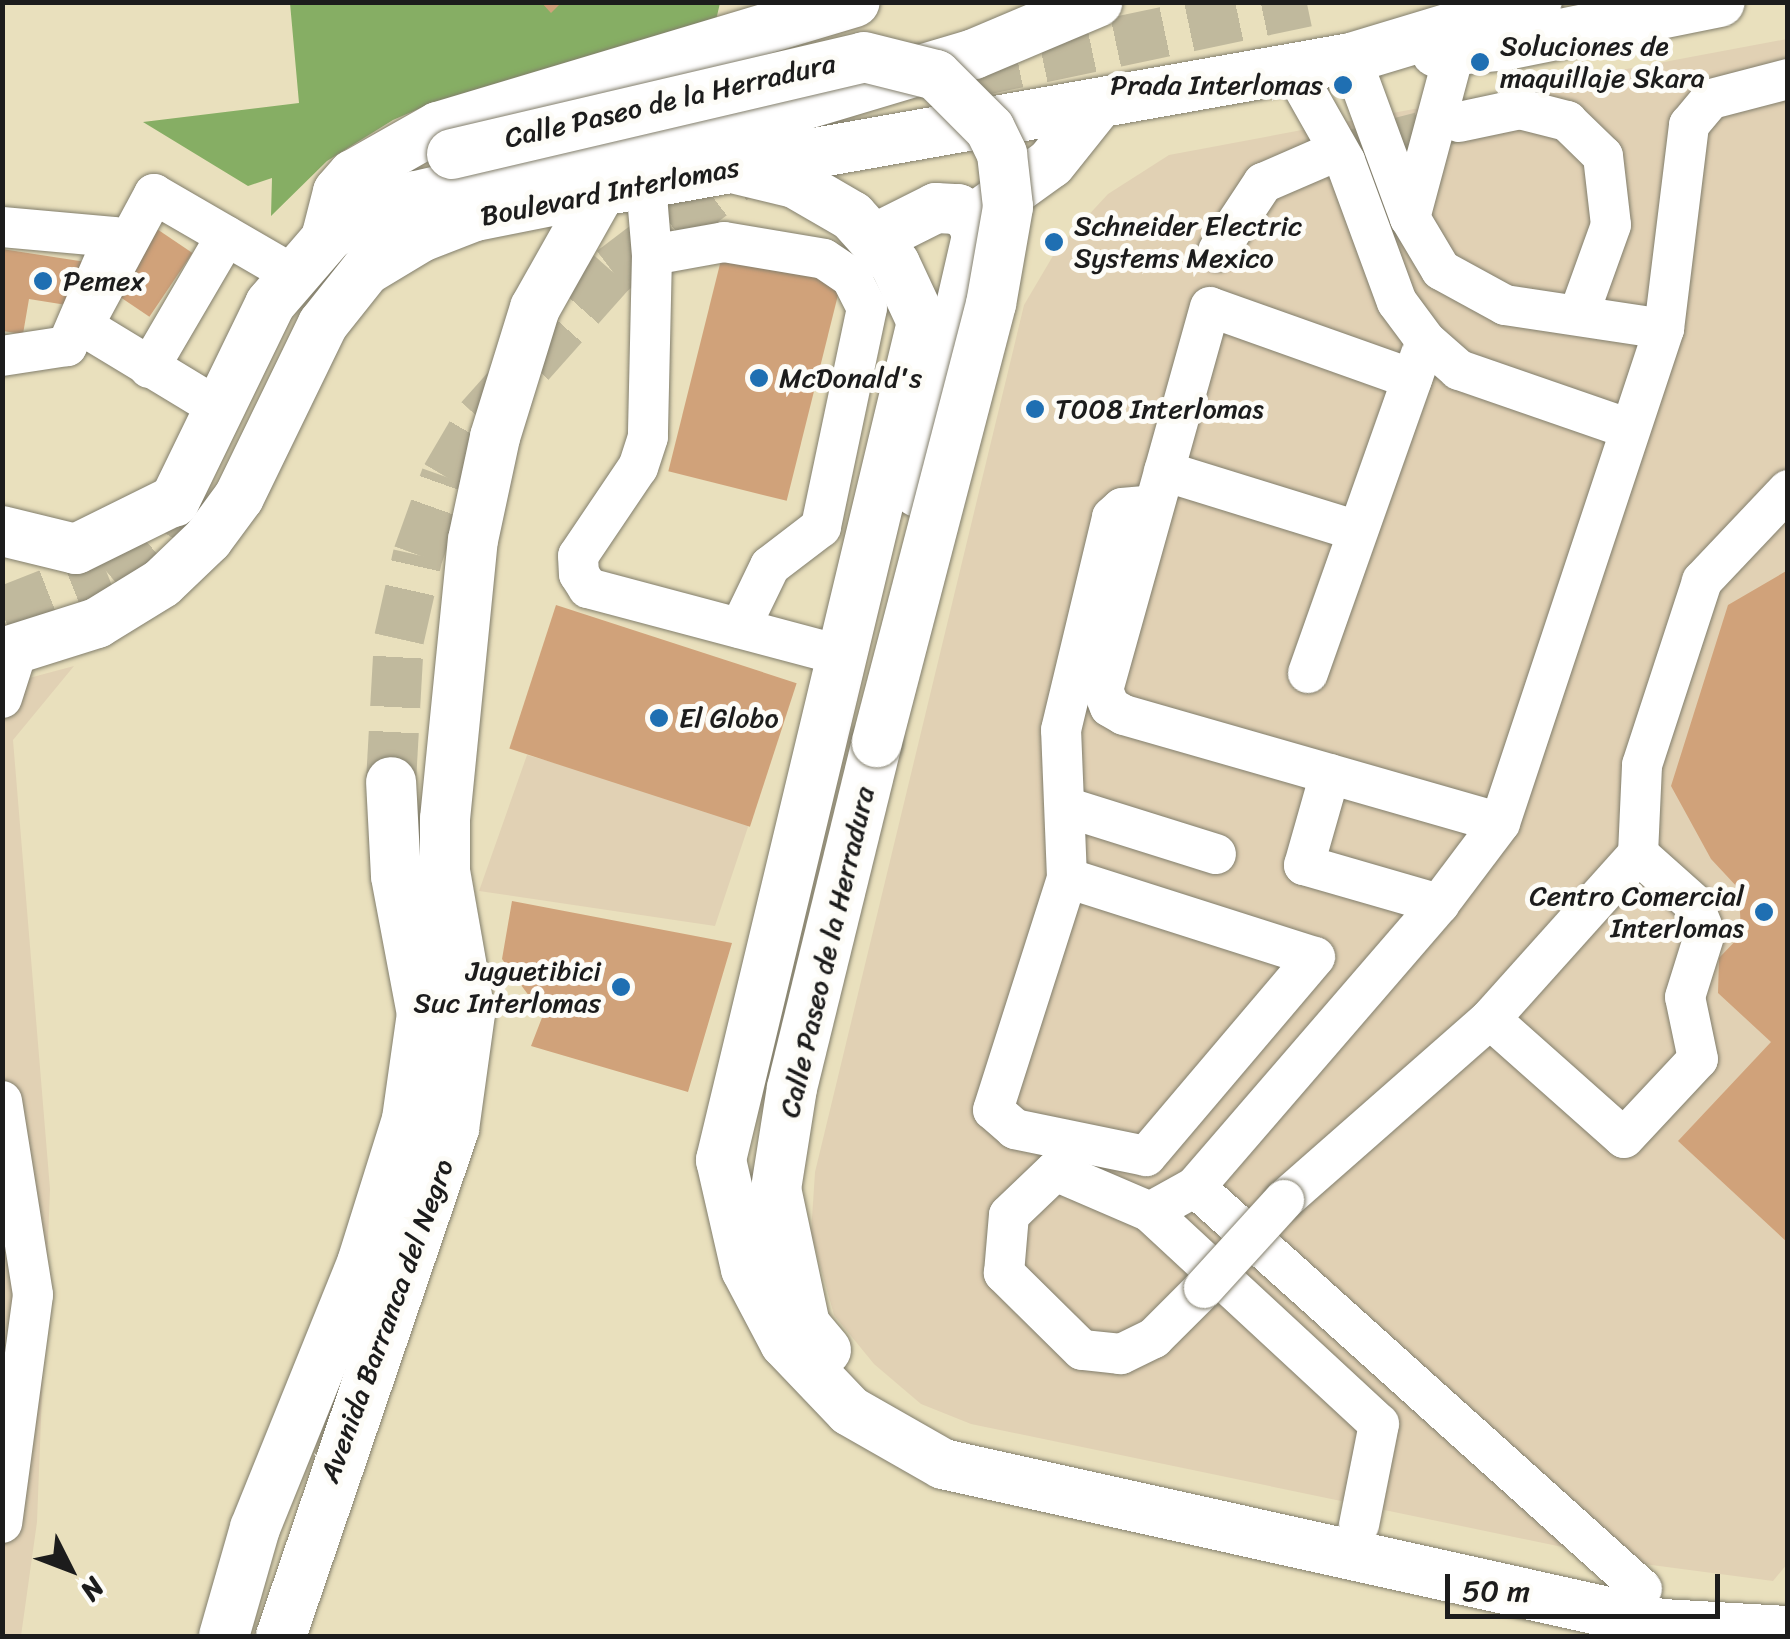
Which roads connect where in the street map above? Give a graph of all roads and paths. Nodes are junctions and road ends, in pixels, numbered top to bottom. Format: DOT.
graph roads {
  1 [pos="856,2"];
  2 [pos="1720,2"];
  3 [pos="1074,4"];
  4 [pos="1517,6"];
  5 [pos="1455,50"];
  6 [pos="1351,58"];
  7 [pos="1293,69"];
  8 [pos="1788,79"];
  9 [pos="1099,103"];
  10 [pos="1459,122"];
  11 [pos="452,154"];
  12 [pos="1323,156"];
  13 [pos="732,168"];
  14 [pos="623,187"];
  15 [pos="1410,218"];
  16 [pos="972,220"];
  17 [pos="2,227"];
  18 [pos="327,235"];
  19 [pos="226,236"];
  20 [pos="876,238"];
  21 [pos="1218,251"];
  22 [pos="652,255"];
  23 [pos="292,274"];
  24 [pos="1579,314"];
  25 [pos="1664,329"];
  26 [pos="1426,341"];
  27 [pos="2,356"];
  28 [pos="149,368"];
  29 [pos="1412,379"];
  30 [pos="215,406"];
  31 [pos="1629,429"];
  32 [pos="1159,488"];
  33 [pos="1788,490"];
  34 [pos="1355,530"];
  35 [pos="2,532"];
  36 [pos="76,549"];
  37 [pos="2,569"];
  38 [pos="740,628"];
  39 [pos="10,652"];
  40 [pos="840,655"];
  41 [pos="1308,673"];
  42 [pos="2,698"];
  43 [pos="1330,774"];
  44 [pos="391,782"];
  45 [pos="860,804"];
  46 [pos="1069,808"];
  47 [pos="1500,823"];
  48 [pos="1216,854"];
  49 [pos="1638,854"];
  50 [pos="1067,878"];
  51 [pos="1439,904"];
  52 [pos="1490,1019"];
  53 [pos="2,1100"];
  54 [pos="1194,1186"];
  55 [pos="1150,1212"];
  56 [pos="2,1523"];
  57 [pos="1358,1525"];
  58 [pos="1642,1590"];
  59 [pos="1788,1600"];
  60 [pos="1788,1631"];
  61 [pos="224,1636"];
  62 [pos="281,1636"];
  1 -- 18 [label="main road, Boulevard Interlomas"];
  2 -- 5 [label="main road, Boulevard Interlomas"];
  3 -- 18 [label="main road, Boulevard Interlomas"];
  4 -- 6 [label="main road, Boulevard Interlomas"];
  5 -- 6 [label="main road, Boulevard Interlomas"];
  5 -- 15 [label="street"];
  6 -- 7 [label="main road, Boulevard Interlomas"];
  6 -- 15 [label="street"];
  7 -- 9 [label="main road, Boulevard Interlomas"];
  7 -- 26 [label="street"];
  8 -- 25 [label="street"];
  9 -- 13 [label="main road, Boulevard Interlomas"];
  9 -- 16 [label="main road"];
  10 -- 24 [label="street"];
  11 -- 18 [label="main road, Boulevard Interlomas"];
  11 -- 45 [label="main road, Calle Paseo de la Herradura, bridge"];
  12 -- 21 [label="street"];
  13 -- 14 [label="main road, Boulevard Interlomas"];
  13 -- 20 [label="main road, Calle Paseo de la Herradura"];
  14 -- 22 [label="street"];
  14 -- 39 [label="main road, Boulevard Interlomas"];
  14 -- 62 [label="main road, Avenida Barranca del Negro"];
  15 -- 24 [label="street"];
  16 -- 20 [label="main road"];
  16 -- 45 [label="main road"];
  17 -- 27 [label="street"];
  18 -- 23 [label="main road, Boulevard Interlomas"];
  19 -- 23 [label="street"];
  19 -- 28 [label="street"];
  19 -- 28 [label="street"];
  20 -- 40 [label="main road, Calle Paseo de la Herradura"];
  22 -- 38 [label="street"];
  22 -- 38 [label="street"];
  23 -- 30 [label="main road, Boulevard Interlomas"];
  24 -- 25 [label="street"];
  25 -- 31 [label="street"];
  26 -- 29 [label="street"];
  26 -- 31 [label="street"];
  28 -- 30 [label="street"];
  29 -- 32 [label="street"];
  29 -- 34 [label="street"];
  30 -- 36 [label="main road, Boulevard Interlomas"];
  31 -- 47 [label="street"];
  32 -- 34 [label="street"];
  32 -- 43 [label="street"];
  32 -- 46 [label="street"];
  33 -- 49 [label="street"];
  34 -- 41 [label="street"];
  35 -- 36 [label="main road"];
  36 -- 37 [label="main road"];
  38 -- 40 [label="street"];
  39 -- 42 [label="street"];
  40 -- 60 [label="main road, Calle Paseo de la Herradura"];
  43 -- 47 [label="street"];
  43 -- 51 [label="street"];
  44 -- 61 [label="main road, Avenida Barranca del Negro"];
  45 -- 57 [label="main road, Calle Paseo de la Herradura"];
  46 -- 48 [label="street"];
  46 -- 50 [label="street"];
  47 -- 51 [label="street"];
  49 -- 52 [label="street"];
  49 -- 52 [label="street"];
  50 -- 50 [label="street"];
  51 -- 54 [label="street"];
  52 -- 55 [label="street, bridge"];
  53 -- 56 [label="street"];
  54 -- 55 [label="street"];
  54 -- 58 [label="street"];
  55 -- 57 [label="street"];
  57 -- 58 [label="main road, Calle Paseo de la Herradura"];
  58 -- 59 [label="main road, Calle Paseo de la Herradura"];
}
